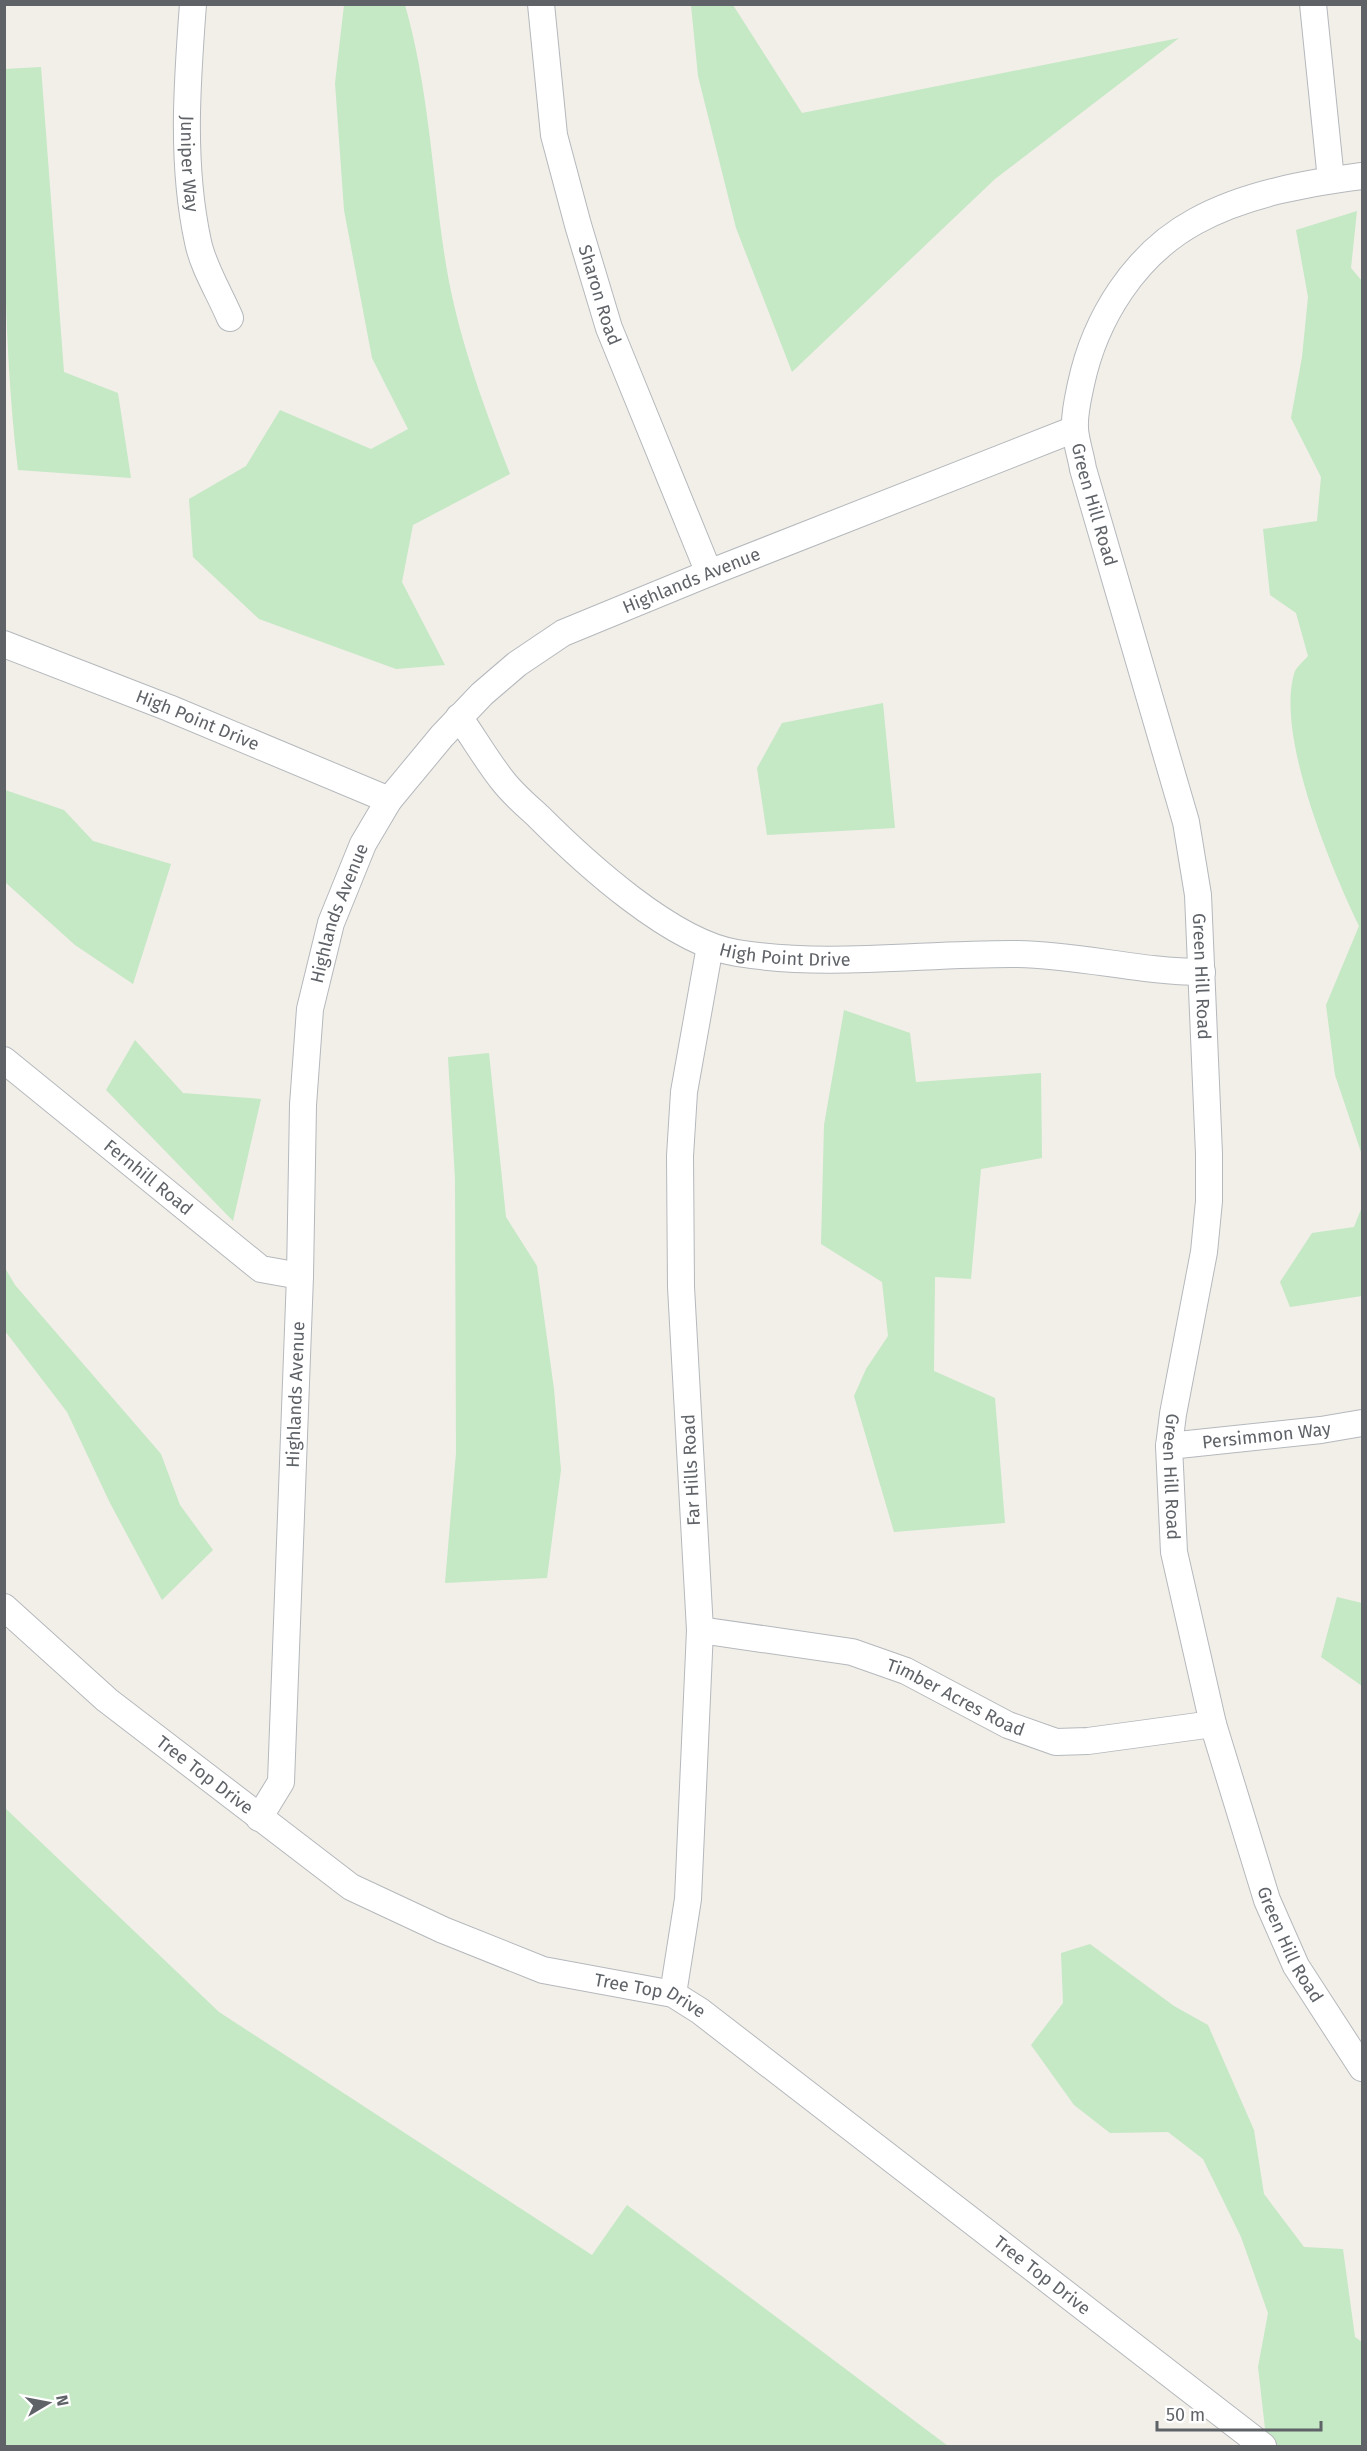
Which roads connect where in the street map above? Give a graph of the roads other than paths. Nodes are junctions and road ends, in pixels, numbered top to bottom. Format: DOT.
graph roads {
  1 [pos="193,4"];
  2 [pos="541,4"];
  3 [pos="1313,4"];
  4 [pos="1362,176"];
  5 [pos="1331,180"];
  6 [pos="230,318"];
  7 [pos="1075,429"];
  8 [pos="709,573"];
  9 [pos="4,644"];
  10 [pos="459,717"];
  11 [pos="389,800"];
  12 [pos="710,946"];
  13 [pos="1202,972"];
  14 [pos="4,1060"];
  15 [pos="300,1276"];
  16 [pos="1362,1423"];
  17 [pos="1169,1446"];
  18 [pos="4,1608"];
  19 [pos="700,1630"];
  20 [pos="1213,1724"];
  21 [pos="259,1818"];
  22 [pos="673,1994"];
  23 [pos="1362,2068"];
  24 [pos="1263,2446"];
  1 -- 6 [label="street, Juniper Way"];
  2 -- 8 [label="street, Sharon Road"];
  3 -- 5 [label="street"];
  4 -- 5 [label="street, Green Hill Road"];
  5 -- 7 [label="street, Green Hill Road"];
  7 -- 8 [label="street, Highlands Avenue"];
  7 -- 13 [label="street, Green Hill Road"];
  8 -- 10 [label="street, Highlands Avenue"];
  9 -- 11 [label="street, High Point Drive"];
  10 -- 11 [label="street, Highlands Avenue"];
  10 -- 12 [label="street, High Point Drive"];
  11 -- 15 [label="street, Highlands Avenue"];
  12 -- 13 [label="street, High Point Drive"];
  12 -- 19 [label="street, Far Hills Road"];
  13 -- 17 [label="street, Green Hill Road"];
  14 -- 15 [label="street, Fernhill Road"];
  15 -- 21 [label="street, Highlands Avenue"];
  16 -- 17 [label="street, Persimmon Way"];
  17 -- 20 [label="street, Green Hill Road"];
  18 -- 21 [label="street, Tree Top Drive"];
  19 -- 20 [label="street, Timber Acres Road"];
  19 -- 22 [label="street, Far Hills Road"];
  20 -- 23 [label="street, Green Hill Road"];
  21 -- 22 [label="street, Tree Top Drive"];
  22 -- 24 [label="street, Tree Top Drive"];
}
